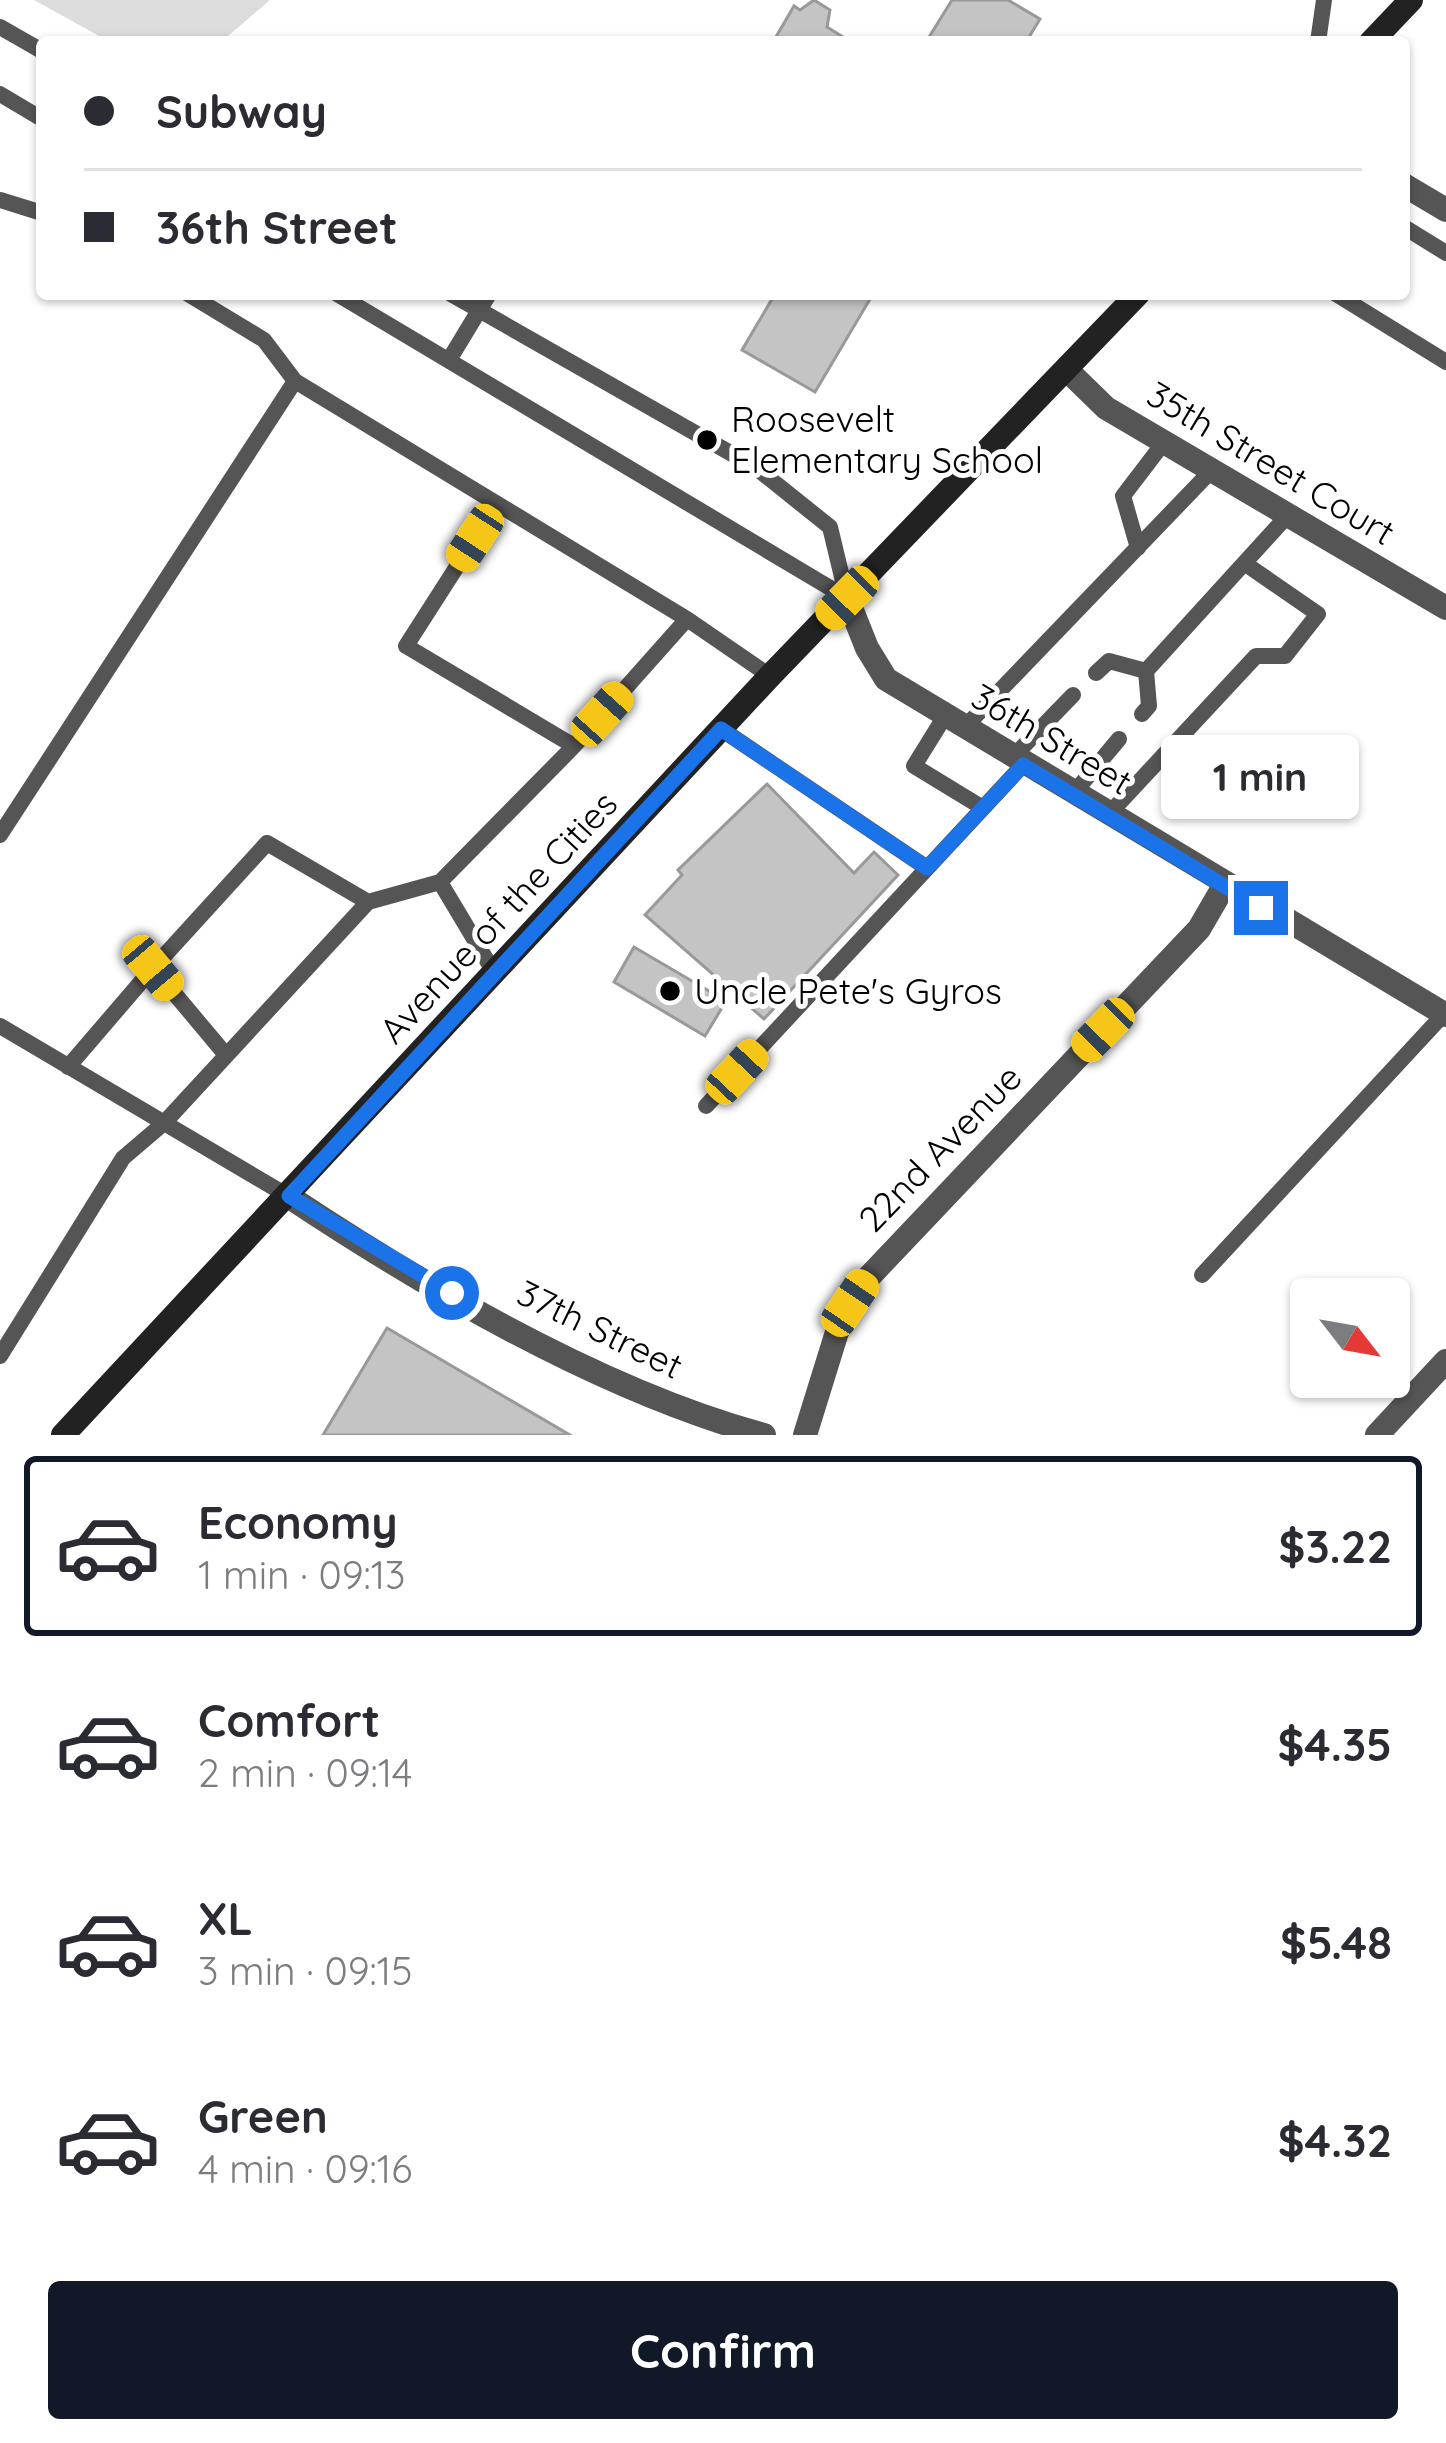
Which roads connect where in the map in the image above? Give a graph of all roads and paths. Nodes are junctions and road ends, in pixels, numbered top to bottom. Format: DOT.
graph roads {
  1 [pos="1324,0"];
  2 [pos="1411,0"];
  3 [pos="0,27"];
  4 [pos="1319,36"];
  5 [pos="1378,36"];
  6 [pos="36,48"];
  7 [pos="0,94"];
  8 [pos="36,115"];
  9 [pos="1410,189"];
  10 [pos="0,200"];
  11 [pos="36,210"];
  12 [pos="1446,210"];
  13 [pos="1410,231"];
  14 [pos="1446,253"];
  15 [pos="198,300"];
  16 [pos="347,300"];
  17 [pos="1132,300"];
  18 [pos="1346,300"];
  19 [pos="484,302"];
  20 [pos="449,360"];
  21 [pos="1446,362"];
  22 [pos="1067,370"];
  23 [pos="295,381"];
  24 [pos="1165,441"];
  25 [pos="1212,470"];
  26 [pos="497,504"];
  27 [pos="1288,515"];
  28 [pos="1138,548"];
  29 [pos="1247,565"];
  30 [pos="847,598"];
  31 [pos="1446,608"];
  32 [pos="687,619"];
  33 [pos="1146,671"];
  34 [pos="1096,673"];
  35 [pos="770,676"];
  36 [pos="1073,695"];
  37 [pos="1142,714"];
  38 [pos="955,722"];
  39 [pos="721,729"];
  40 [pos="1119,739"];
  41 [pos="574,746"];
  42 [pos="1017,762"];
  43 [pos="1073,794"];
  44 [pos="983,808"];
  45 [pos="1108,815"];
  46 [pos="0,835"];
  47 [pos="927,868"];
  48 [pos="440,882"];
  49 [pos="1224,886"];
  50 [pos="368,902"];
  51 [pos="153,968"];
  52 [pos="496,974"];
  53 [pos="1445,1015"];
  54 [pos="0,1026"];
  55 [pos="226,1055"];
  56 [pos="68,1067"];
  57 [pos="706,1106"];
  58 [pos="164,1123"];
  59 [pos="289,1196"];
  60 [pos="1202,1275"];
  61 [pos="0,1356"];
  62 [pos="1446,1361"];
  63 [pos="63,1435"];
  64 [pos="764,1435"];
  65 [pos="805,1435"];
  66 [pos="1377,1435"];
  1 -- 4 [label="lane"];
  2 -- 5 [label="main road"];
  3 -- 6 [label="lane"];
  7 -- 8 [label="lane"];
  9 -- 12 [label="street"];
  10 -- 11 [label="lane"];
  13 -- 14 [label="lane"];
  15 -- 23 [label="lane"];
  16 -- 20 [label="lane"];
  17 -- 22 [label="main road, Avenue of the Cities"];
  18 -- 21 [label="lane"];
  19 -- 20 [label="lane"];
  19 -- 30 [label="lane"];
  20 -- 30 [label="lane"];
  22 -- 24 [label="street, 35th Street Court"];
  22 -- 30 [label="main road, Avenue of the Cities"];
  23 -- 26 [label="lane"];
  23 -- 46 [label="lane"];
  24 -- 25 [label="street, 35th Street Court"];
  24 -- 28 [label="lane"];
  25 -- 27 [label="street, 35th Street Court"];
  25 -- 28 [label="lane"];
  26 -- 32 [label="lane"];
  26 -- 41 [label="lane"];
  27 -- 29 [label="lane"];
  27 -- 31 [label="street, 35th Street Court"];
  28 -- 38 [label="lane"];
  29 -- 33 [label="lane"];
  29 -- 45 [label="lane"];
  30 -- 35 [label="main road, Avenue of the Cities"];
  30 -- 38 [label="street, 36th Street"];
  32 -- 35 [label="lane"];
  32 -- 41 [label="lane"];
  33 -- 34 [label="lane"];
  33 -- 37 [label="lane"];
  35 -- 39 [label="main road, Avenue of the Cities"];
  36 -- 42 [label="lane"];
  38 -- 42 [label="street, 36th Street"];
  38 -- 44 [label="lane"];
  39 -- 47 [label="lane"];
  39 -- 52 [label="main road, Avenue of the Cities"];
  40 -- 43 [label="lane"];
  41 -- 48 [label="lane"];
  42 -- 43 [label="street, 36th Street"];
  42 -- 44 [label="lane"];
  43 -- 45 [label="street, 36th Street"];
  44 -- 47 [label="lane"];
  45 -- 49 [label="street, 36th Street"];
  47 -- 57 [label="lane"];
  48 -- 50 [label="lane"];
  48 -- 52 [label="lane"];
  49 -- 53 [label="street, 36th Street"];
  49 -- 65 [label="street, 22nd Avenue"];
  50 -- 51 [label="lane"];
  50 -- 55 [label="lane"];
  51 -- 55 [label="lane"];
  51 -- 56 [label="lane"];
  52 -- 59 [label="main road, Avenue of the Cities"];
  53 -- 60 [label="lane"];
  54 -- 56 [label="lane"];
  55 -- 58 [label="lane"];
  56 -- 58 [label="lane"];
  58 -- 59 [label="lane"];
  58 -- 61 [label="lane"];
  59 -- 63 [label="main road, Avenue of the Cities"];
  59 -- 64 [label="street, 37th Street"];
  62 -- 66 [label="street"];
}
